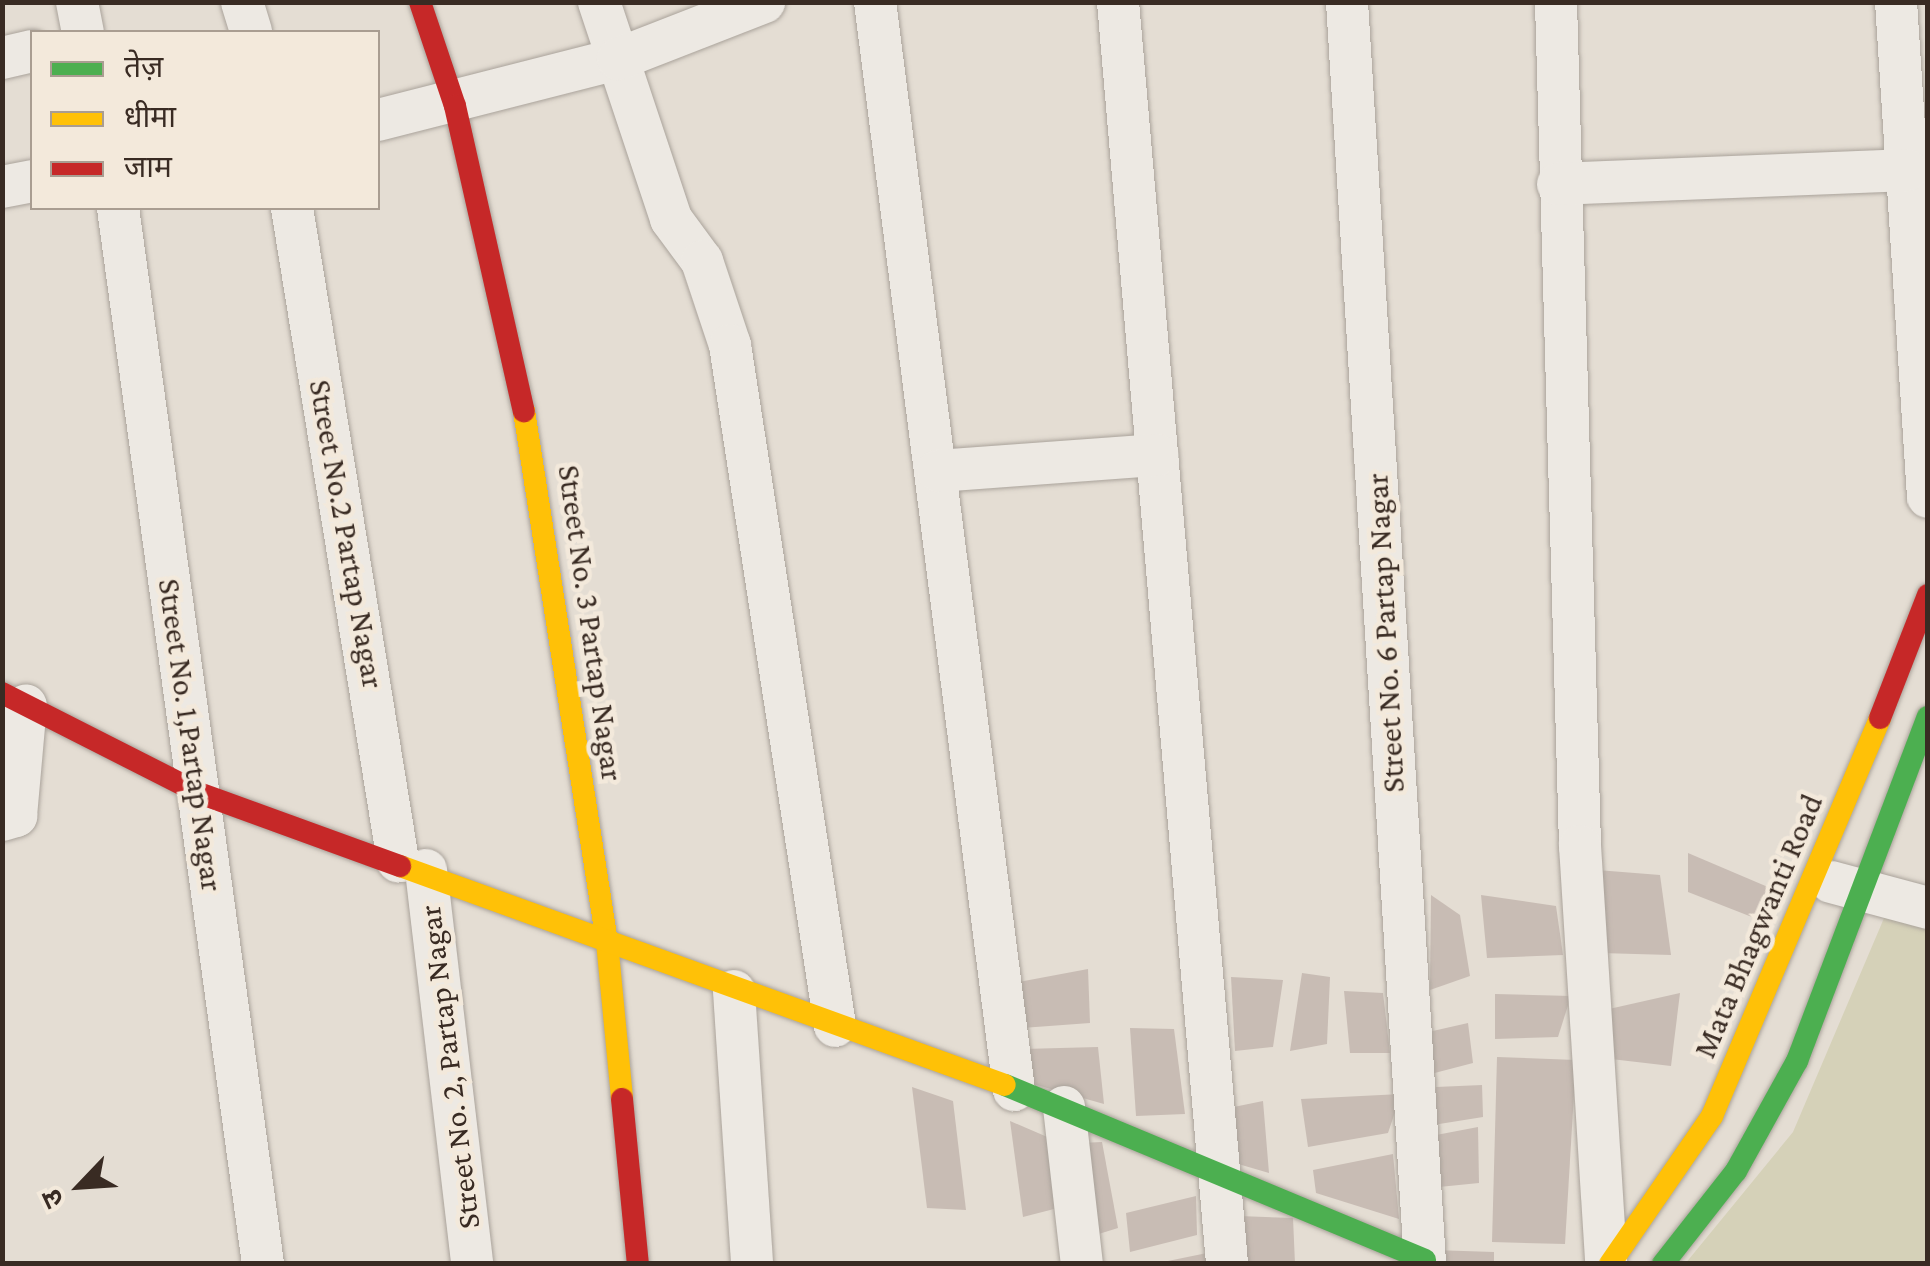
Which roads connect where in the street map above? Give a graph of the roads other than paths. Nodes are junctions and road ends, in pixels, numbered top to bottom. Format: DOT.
graph roads {
  1 [pos="77,2"];
  2 [pos="242,2"];
  3 [pos="420,2"];
  4 [pos="599,2"];
  5 [pos="764,2"];
  6 [pos="875,2"];
  7 [pos="1118,2"];
  8 [pos="1347,2"];
  9 [pos="1556,2"];
  10 [pos="1896,2"];
  11 [pos="83,30"];
  12 [pos="249,30"];
  13 [pos="30,52"];
  14 [pos="2,58"];
  15 [pos="618,59"];
  16 [pos="456,106"];
  17 [pos="380,120"];
  18 [pos="1907,170"];
  19 [pos="30,182"];
  20 [pos="1558,184"];
  21 [pos="2,187"];
  22 [pos="118,210"];
  23 [pos="292,210"];
  24 [pos="1157,455"];
  25 [pos="938,471"];
  26 [pos="1928,497"];
  27 [pos="1928,595"];
  28 [pos="14,699"];
  29 [pos="1928,716"];
  30 [pos="199,794"];
  31 [pos="2,820"];
  32 [pos="412,866"];
  33 [pos="1817,877"];
  34 [pos="1864,891"];
  35 [pos="1928,908"];
  36 [pos="607,942"];
  37 [pos="734,991"];
  38 [pos="835,1026"];
  39 [pos="1014,1090"];
  40 [pos="1064,1108"];
  41 [pos="1214,1167"];
  42 [pos="1425,1262"];
  43 [pos="263,1264"];
  44 [pos="472,1264"];
  45 [pos="638,1264"];
  46 [pos="752,1264"];
  47 [pos="1082,1264"];
  48 [pos="1226,1264"];
  49 [pos="1608,1264"];
  50 [pos="1663,1264"];
  1 -- 11 [label="street"];
  2 -- 12 [label="street"];
  3 -- 16 [label="street, Street No. 3 Partap Nagar"];
  4 -- 15 [label="street"];
  5 -- 15 [label="street"];
  6 -- 25 [label="street"];
  7 -- 24 [label="street"];
  8 -- 42 [label="street, Street No. 6 Partap Nagar"];
  9 -- 20 [label="street"];
  10 -- 18 [label="street"];
  13 -- 14 [label="street"];
  15 -- 16 [label="street"];
  15 -- 38 [label="street"];
  16 -- 17 [label="street"];
  16 -- 36 [label="street, Street No. 3 Partap Nagar"];
  18 -- 20 [label="street"];
  18 -- 26 [label="street"];
  19 -- 21 [label="street"];
  20 -- 49 [label="street"];
  22 -- 30 [label="street, Street No. 1,Partap Nagar"];
  23 -- 32 [label="street, Street No.2 Partap Nagar"];
  24 -- 25 [label="street"];
  24 -- 41 [label="street"];
  25 -- 39 [label="street"];
  27 -- 33 [label="street, Mata Bhagwanti Road"];
  28 -- 30 [label="street"];
  28 -- 31 [label="street"];
  29 -- 34 [label="street"];
  30 -- 32 [label="street"];
  30 -- 43 [label="street, Street No. 1,Partap Nagar"];
  32 -- 36 [label="street"];
  32 -- 44 [label="street, Street No. 2, Partap Nagar"];
  33 -- 34 [label="street"];
  33 -- 49 [label="street, Mata Bhagwanti Road"];
  34 -- 35 [label="street"];
  34 -- 50 [label="street"];
  36 -- 37 [label="street"];
  36 -- 45 [label="street, Street No. 3 Partap Nagar"];
  37 -- 38 [label="street"];
  37 -- 46 [label="street"];
  38 -- 39 [label="street"];
  39 -- 40 [label="street"];
  40 -- 41 [label="street"];
  40 -- 47 [label="street"];
  41 -- 42 [label="street"];
  41 -- 48 [label="street"];
}
